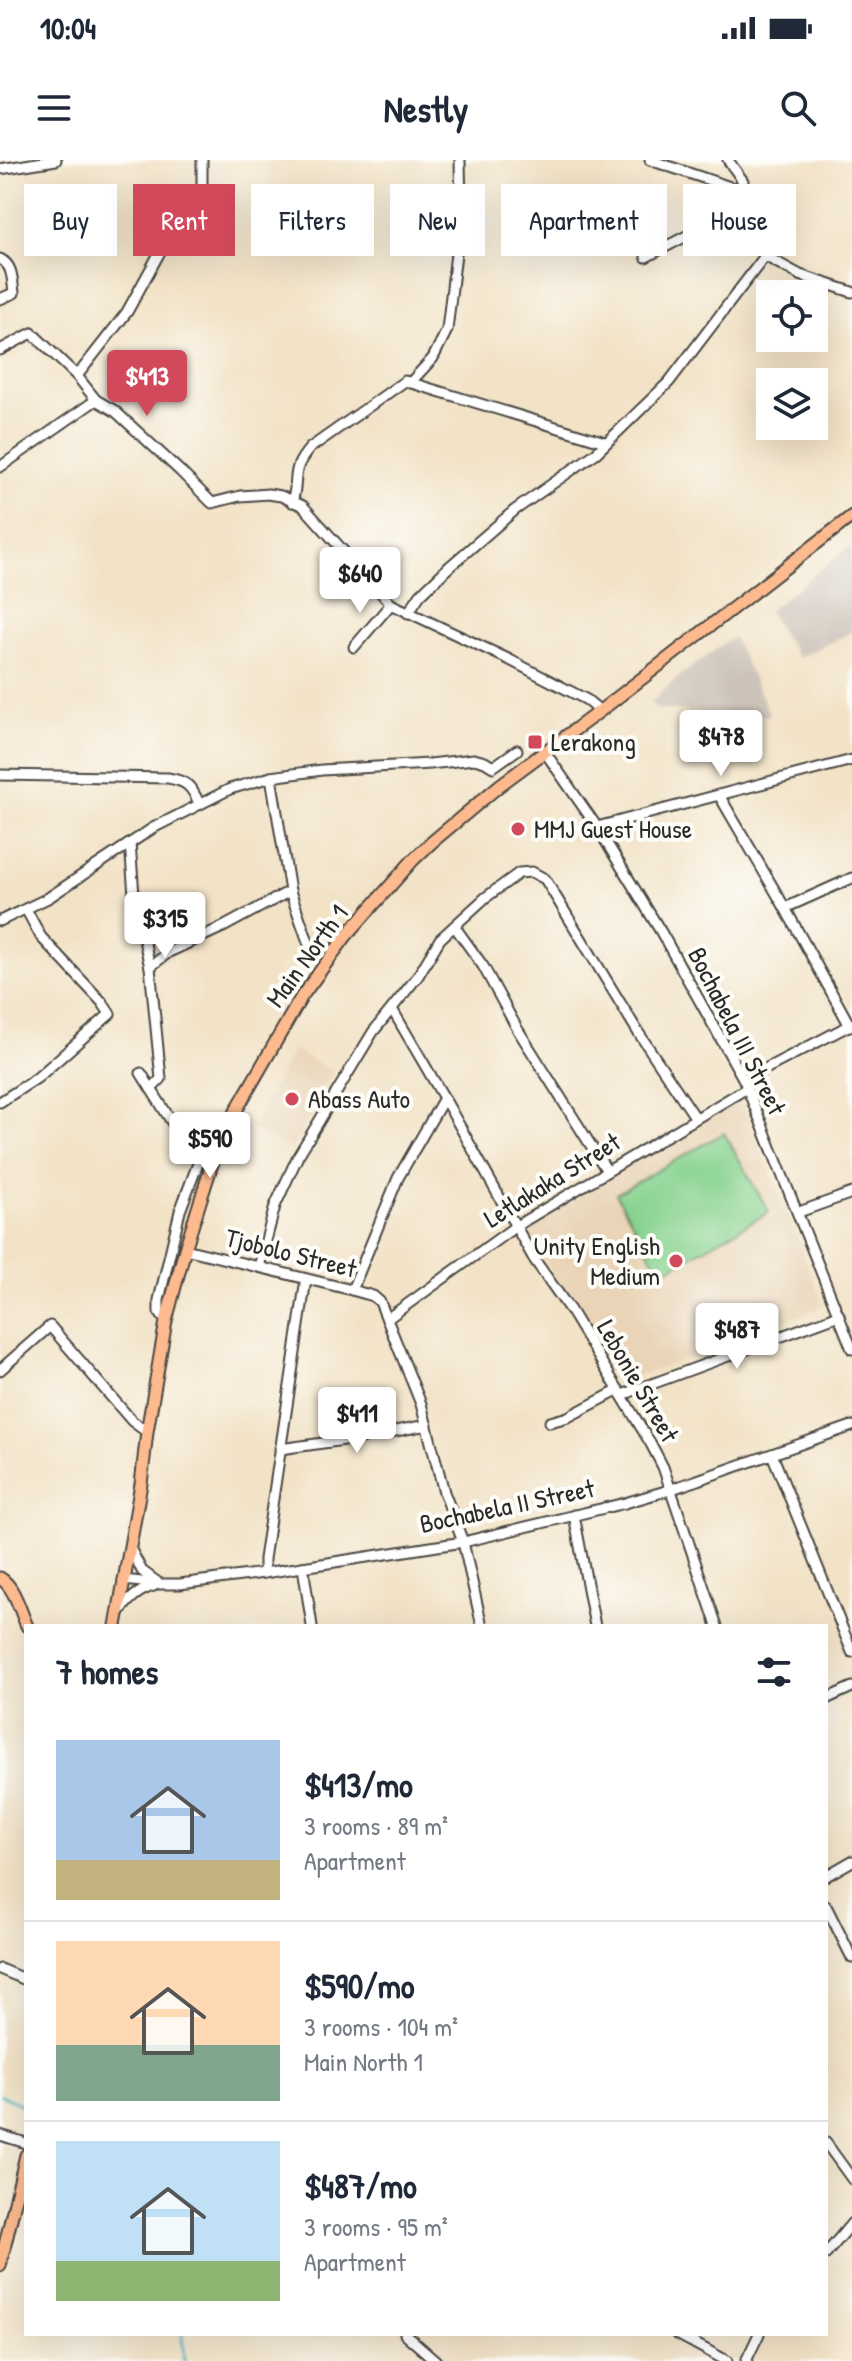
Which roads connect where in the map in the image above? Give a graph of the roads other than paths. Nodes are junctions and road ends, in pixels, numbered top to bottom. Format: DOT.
graph roads {
  1 [pos="56,160"];
  2 [pos="202,160"];
  3 [pos="460,160"];
  4 [pos="650,160"];
  5 [pos="728,160"];
  6 [pos="0,169"];
  7 [pos="721,184"];
  8 [pos="742,184"];
  9 [pos="683,238"];
  10 [pos="765,256"];
  11 [pos="646,257"];
  12 [pos="0,259"];
  13 [pos="852,292"];
  14 [pos="0,299"];
  15 [pos="0,350"];
  16 [pos="77,376"];
  17 [pos="410,383"];
  18 [pos="96,400"];
  19 [pos="605,442"];
  20 [pos="0,467"];
  21 [pos="292,502"];
  22 [pos="852,516"];
  23 [pos="391,604"];
  24 [pos="408,613"];
  25 [pos="354,647"];
  26 [pos="600,711"];
  27 [pos="517,750"];
  28 [pos="545,752"];
  29 [pos="501,760"];
  30 [pos="852,760"];
  31 [pos="0,775"];
  32 [pos="513,776"];
  33 [pos="271,777"];
  34 [pos="719,795"];
  35 [pos="199,803"];
  36 [pos="597,827"];
  37 [pos="130,843"];
  38 [pos="852,878"];
  39 [pos="290,891"];
  40 [pos="785,908"];
  41 [pos="26,909"];
  42 [pos="0,921"];
  43 [pos="455,927"];
  44 [pos="311,950"];
  45 [pos="150,967"];
  46 [pos="392,1009"];
  47 [pos="851,1025"];
  48 [pos="141,1073"];
  49 [pos="746,1084"];
  50 [pos="151,1089"];
  51 [pos="444,1098"];
  52 [pos="0,1102"];
  53 [pos="695,1117"];
  54 [pos="607,1171"];
  55 [pos="852,1193"];
  56 [pos="799,1212"];
  57 [pos="516,1226"];
  58 [pos="185,1249"];
  59 [pos="259,1267"];
  60 [pos="306,1279"];
  61 [pos="352,1290"];
  62 [pos="839,1315"];
  63 [pos="387,1319"];
  64 [pos="166,1321"];
  65 [pos="852,1349"];
  66 [pos="0,1370"];
  67 [pos="621,1392"];
  68 [pos="550,1422"];
  69 [pos="427,1425"];
  70 [pos="852,1426"];
  71 [pos="147,1432"];
  72 [pos="280,1449"];
  73 [pos="772,1454"];
  74 [pos="669,1490"];
  75 [pos="574,1515"];
  76 [pos="463,1542"];
  77 [pos="129,1545"];
  78 [pos="303,1567"];
  79 [pos="264,1573"];
  80 [pos="0,1578"];
  81 [pos="123,1580"];
  82 [pos="161,1584"];
  83 [pos="117,1621"];
  84 [pos="26,1624"];
  85 [pos="312,1624"];
  86 [pos="482,1624"];
  87 [pos="595,1624"];
  88 [pos="716,1624"];
  89 [pos="852,1652"];
  90 [pos="851,1691"];
  91 [pos="828,1698"];
  92 [pos="852,1861"];
  93 [pos="828,1875"];
  94 [pos="828,1910"];
  95 [pos="852,1958"];
  96 [pos="0,1969"];
  97 [pos="24,1979"];
  98 [pos="0,2135"];
  99 [pos="24,2142"];
  100 [pos="828,2146"];
  101 [pos="24,2164"];
  102 [pos="852,2179"];
  103 [pos="852,2223"];
  104 [pos="828,2252"];
  105 [pos="0,2266"];
  106 [pos="407,2336"];
  107 [pos="681,2336"];
  108 [pos="758,2336"];
  109 [pos="436,2361"];
  110 [pos="727,2361"];
  111 [pos="746,2361"];
  1 -- 6 [label="street"];
  2 -- 16 [label="street"];
  3 -- 17 [label="street"];
  4 -- 7 [label="street"];
  5 -- 8 [label="street"];
  9 -- 11 [label="street"];
  10 -- 13 [label="street"];
  10 -- 19 [label="street"];
  12 -- 14 [label="street"];
  15 -- 16 [label="street"];
  16 -- 18 [label="street"];
  17 -- 19 [label="street"];
  17 -- 21 [label="street"];
  18 -- 20 [label="street"];
  18 -- 21 [label="street"];
  19 -- 24 [label="street"];
  21 -- 23 [label="street"];
  22 -- 26 [label="main road, Main North 1"];
  23 -- 24 [label="street"];
  23 -- 25 [label="street"];
  24 -- 26 [label="street"];
  26 -- 28 [label="main road, Main North 1"];
  27 -- 29 [label="street"];
  28 -- 32 [label="main road, Main North 1"];
  28 -- 36 [label="street, Bochabela III Street"];
  29 -- 32 [label="street"];
  29 -- 33 [label="street"];
  30 -- 34 [label="street"];
  31 -- 35 [label="street"];
  32 -- 58 [label="main road, Main North 1"];
  33 -- 35 [label="street"];
  33 -- 39 [label="street"];
  34 -- 36 [label="street"];
  34 -- 40 [label="street"];
  35 -- 37 [label="street"];
  36 -- 49 [label="street, Bochabela III Street"];
  37 -- 41 [label="street"];
  37 -- 45 [label="street"];
  38 -- 40 [label="street"];
  39 -- 44 [label="street"];
  39 -- 45 [label="street"];
  40 -- 47 [label="street"];
  41 -- 42 [label="street"];
  41 -- 52 [label="street"];
  43 -- 46 [label="street"];
  43 -- 53 [label="street"];
  43 -- 54 [label="street"];
  45 -- 50 [label="street"];
  46 -- 51 [label="street, Lebonie Street"];
  46 -- 59 [label="street"];
  47 -- 49 [label="street, Letlakaka Street"];
  48 -- 50 [label="street"];
  49 -- 53 [label="street, Letlakaka Street"];
  49 -- 56 [label="street, Bochabela III Street"];
  50 -- 64 [label="street"];
  51 -- 57 [label="street, Lebonie Street"];
  51 -- 61 [label="street"];
  53 -- 54 [label="street, Letlakaka Street"];
  54 -- 57 [label="street, Letlakaka Street"];
  55 -- 56 [label="street"];
  56 -- 62 [label="street, Bochabela III Street"];
  57 -- 63 [label="street, Letlakaka Street"];
  57 -- 67 [label="street, Lebonie Street"];
  58 -- 59 [label="street, Tjobolo Street"];
  58 -- 64 [label="main road, Main North 1"];
  59 -- 60 [label="street, Tjobolo Street"];
  60 -- 61 [label="street, Tjobolo Street"];
  60 -- 72 [label="street"];
  61 -- 63 [label="street, Tjobolo Street"];
  62 -- 65 [label="street, Bochabela III Street"];
  62 -- 67 [label="street"];
  63 -- 69 [label="street, Tjobolo Street"];
  64 -- 71 [label="main road, Main North 1"];
  66 -- 71 [label="street"];
  67 -- 68 [label="street"];
  67 -- 74 [label="street, Lebonie Street"];
  69 -- 72 [label="street"];
  69 -- 76 [label="street, Tjobolo Street"];
  70 -- 73 [label="street, Bochabela II Street"];
  71 -- 77 [label="main road, Main North 1"];
  72 -- 79 [label="street"];
  73 -- 74 [label="street, Bochabela II Street"];
  73 -- 89 [label="street"];
  74 -- 75 [label="street, Bochabela II Street"];
  74 -- 88 [label="street, Lebonie Street"];
  75 -- 76 [label="street, Bochabela II Street"];
  75 -- 87 [label="street"];
  76 -- 78 [label="street, Bochabela II Street"];
  76 -- 86 [label="street, Tjobolo Street"];
  77 -- 81 [label="main road, Main North 1"];
  77 -- 82 [label="street"];
  78 -- 79 [label="street, Bochabela II Street"];
  78 -- 85 [label="street"];
  79 -- 82 [label="street, Bochabela II Street"];
  80 -- 84 [label="main road"];
  81 -- 82 [label="street, Bochabela II Street"];
  81 -- 83 [label="main road, Main North 1"];
  82 -- 83 [label="street, Bochabela II Street"];
  90 -- 91 [label="street"];
  92 -- 93 [label="street"];
  94 -- 95 [label="street"];
  96 -- 97 [label="street"];
  98 -- 99 [label="street"];
  100 -- 102 [label="street"];
  101 -- 105 [label="main road"];
  103 -- 104 [label="street"];
  106 -- 109 [label="street"];
  107 -- 110 [label="street"];
  108 -- 111 [label="street"];
}
